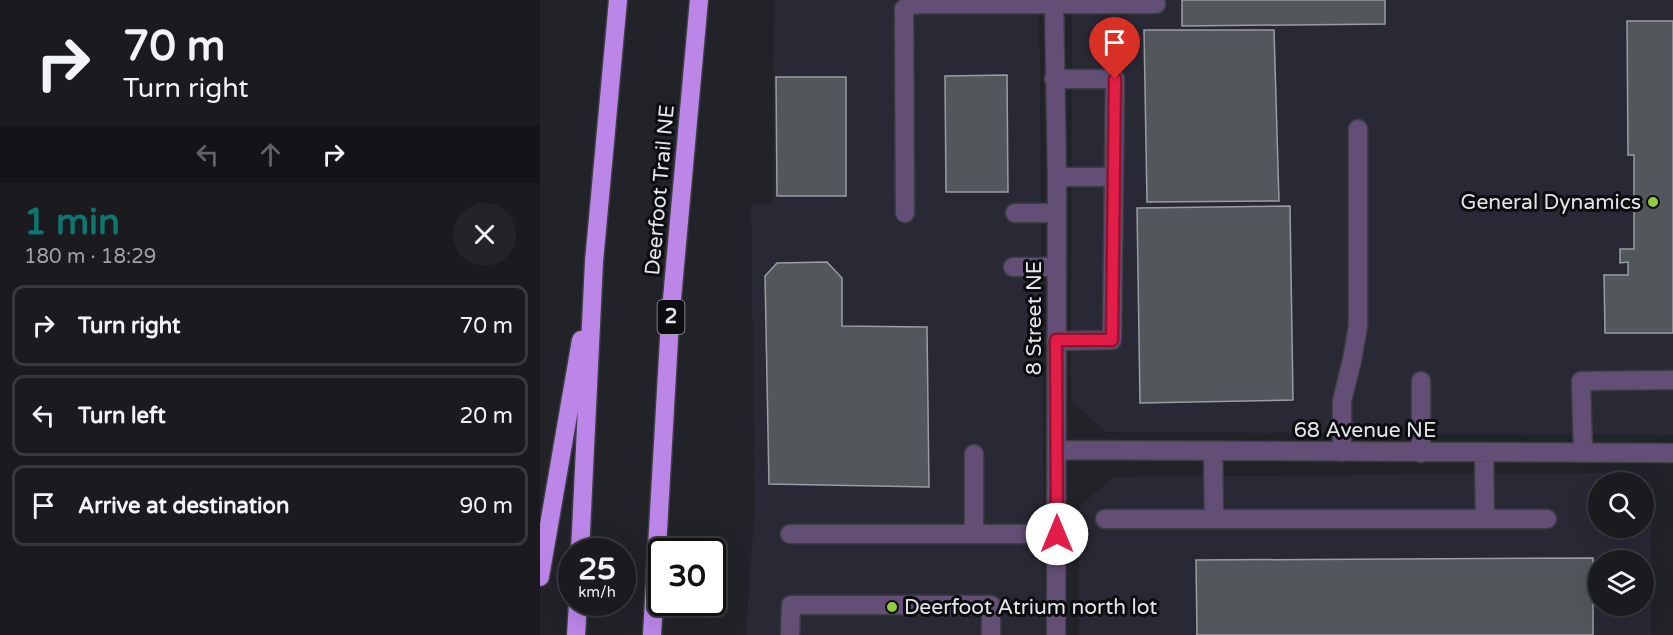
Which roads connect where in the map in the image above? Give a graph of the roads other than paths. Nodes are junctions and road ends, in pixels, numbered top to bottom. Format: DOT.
graph roads {
  1 [pos="618,0"];
  2 [pos="699,0"];
  3 [pos="1054,2"];
  4 [pos="1156,4"];
  5 [pos="1054,79"];
  6 [pos="1358,129"];
  7 [pos="1057,177"];
  8 [pos="1114,177"];
  9 [pos="904,213"];
  10 [pos="1015,213"];
  11 [pos="1056,213"];
  12 [pos="594,262"];
  13 [pos="1013,267"];
  14 [pos="1056,267"];
  15 [pos="1056,340"];
  16 [pos="1673,380"];
  17 [pos="1421,381"];
  18 [pos="1057,450"];
  19 [pos="1214,451"];
  20 [pos="1342,452"];
  21 [pos="1421,453"];
  22 [pos="1484,453"];
  23 [pos="1583,453"];
  24 [pos="1673,453"];
  25 [pos="974,454"];
  26 [pos="1105,519"];
  27 [pos="1214,519"];
  28 [pos="1485,519"];
  29 [pos="1547,519"];
  30 [pos="790,534"];
  31 [pos="974,534"];
  32 [pos="1057,534"];
  33 [pos="581,538"];
  34 [pos="540,578"];
  35 [pos="577,616"];
  36 [pos="576,635"];
  37 [pos="651,635"];
  38 [pos="790,635"];
  39 [pos="991,635"];
  40 [pos="1056,635"];
  1 -- 12 [label="highway"];
  2 -- 37 [label="highway, Deerfoot Trail NE / 2"];
  3 -- 4 [label="street"];
  3 -- 5 [label="street, 8 Street NE"];
  3 -- 9 [label="street"];
  5 -- 7 [label="street, 8 Street NE"];
  5 -- 8 [label="street"];
  6 -- 20 [label="street"];
  7 -- 8 [label="street"];
  7 -- 11 [label="street, 8 Street NE"];
  8 -- 15 [label="street"];
  10 -- 11 [label="street"];
  11 -- 14 [label="street, 8 Street NE"];
  12 -- 33 [label="highway"];
  12 -- 34 [label="highway"];
  13 -- 14 [label="street"];
  14 -- 15 [label="street, 8 Street NE"];
  15 -- 18 [label="street, 8 Street NE"];
  16 -- 23 [label="street"];
  17 -- 21 [label="street"];
  18 -- 19 [label="street, 68 Avenue NE"];
  18 -- 32 [label="street, 8 Street NE"];
  19 -- 20 [label="street, 68 Avenue NE"];
  19 -- 27 [label="street"];
  20 -- 21 [label="street, 68 Avenue NE"];
  21 -- 22 [label="street, 68 Avenue NE"];
  22 -- 23 [label="street, 68 Avenue NE"];
  22 -- 28 [label="street"];
  23 -- 24 [label="street, 68 Avenue NE"];
  25 -- 31 [label="street"];
  26 -- 27 [label="street"];
  27 -- 28 [label="street"];
  28 -- 29 [label="street"];
  30 -- 31 [label="street"];
  31 -- 32 [label="street"];
  32 -- 40 [label="street, 8 Street NE"];
  35 -- 36 [label="highway"];
  38 -- 39 [label="street"];
}
